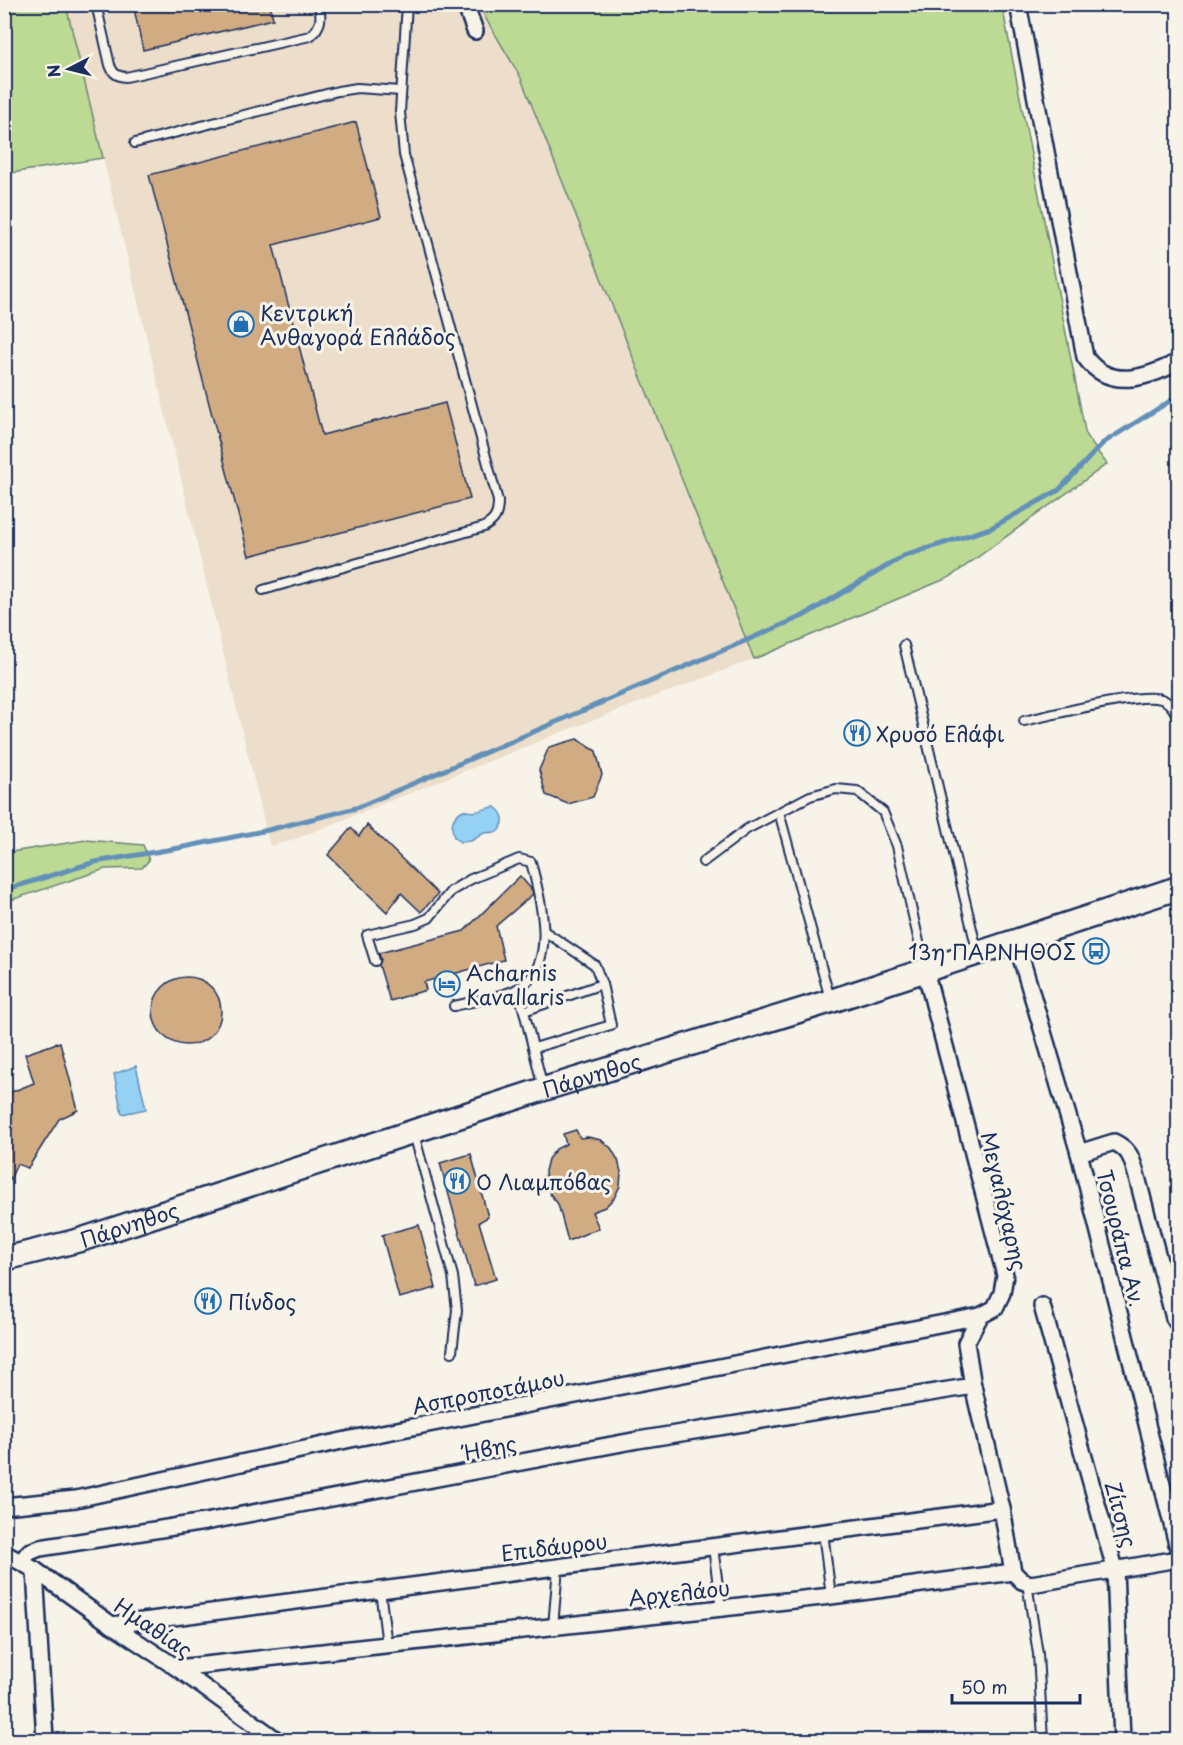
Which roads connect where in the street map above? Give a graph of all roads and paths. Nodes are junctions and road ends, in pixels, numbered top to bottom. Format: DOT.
graph roads {
  1 [pos="96,4"];
  2 [pos="319,4"];
  3 [pos="407,4"];
  4 [pos="465,4"];
  5 [pos="1018,4"];
  6 [pos="475,31"];
  7 [pos="401,91"];
  8 [pos="135,143"];
  9 [pos="1179,362"];
  10 [pos="263,590"];
  11 [pos="904,645"];
  12 [pos="1179,718"];
  13 [pos="1024,721"];
  14 [pos="779,812"];
  15 [pos="703,862"];
  16 [pos="1179,888"];
  17 [pos="544,932"];
  18 [pos="1016,941"];
  19 [pos="978,954"];
  20 [pos="375,961"];
  21 [pos="925,970"];
  22 [pos="602,984"];
  23 [pos="517,989"];
  24 [pos="831,1001"];
  25 [pos="454,1006"];
  26 [pos="524,1011"];
  27 [pos="534,1047"];
  28 [pos="544,1089"];
  29 [pos="413,1132"];
  30 [pos="1079,1153"];
  31 [pos="4,1259"];
  32 [pos="1042,1306"];
  33 [pos="980,1316"];
  34 [pos="1179,1324"];
  35 [pos="452,1352"];
  36 [pos="973,1386"];
  37 [pos="4,1506"];
  38 [pos="1002,1509"];
  39 [pos="823,1532"];
  40 [pos="713,1547"];
  41 [pos="1179,1548"];
  42 [pos="4,1553"];
  43 [pos="1179,1559"];
  44 [pos="21,1562"];
  45 [pos="558,1567"];
  46 [pos="1115,1569"];
  47 [pos="35,1570"];
  48 [pos="1013,1572"];
  49 [pos="1027,1583"];
  50 [pos="380,1590"];
  51 [pos="831,1596"];
  52 [pos="721,1609"];
  53 [pos="112,1625"];
  54 [pos="553,1627"];
  55 [pos="387,1645"];
  56 [pos="177,1668"];
  57 [pos="45,1740"];
  58 [pos="277,1740"];
  59 [pos="1043,1740"];
  60 [pos="1122,1740"];
  1 -- 2 [label="lane"];
  3 -- 7 [label="lane"];
  4 -- 6 [label="street"];
  5 -- 9 [label="street"];
  7 -- 8 [label="lane"];
  7 -- 10 [label="lane"];
  11 -- 19 [label="lane"];
  12 -- 13 [label="lane"];
  14 -- 15 [label="lane"];
  14 -- 21 [label="lane"];
  14 -- 24 [label="lane"];
  16 -- 18 [label="main road, Πάρνηθος"];
  17 -- 20 [label="lane"];
  17 -- 22 [label="lane"];
  17 -- 23 [label="lane"];
  18 -- 19 [label="main road, Πάρνηθος"];
  18 -- 30 [label="street, Τσουράπα Αν."];
  19 -- 21 [label="main road, Πάρνηθος"];
  21 -- 24 [label="main road, Πάρνηθος"];
  21 -- 33 [label="street, Μεγαλόχαρης"];
  22 -- 26 [label="lane"];
  22 -- 27 [label="lane"];
  23 -- 25 [label="lane"];
  23 -- 26 [label="lane"];
  24 -- 28 [label="main road, Πάρνηθος"];
  26 -- 27 [label="lane"];
  27 -- 28 [label="lane"];
  28 -- 29 [label="main road, Πάρνηθος"];
  29 -- 31 [label="main road, Πάρνηθος"];
  29 -- 35 [label="lane"];
  30 -- 34 [label="street"];
  30 -- 41 [label="street, Τσουράπα Αν."];
  32 -- 46 [label="street, Ζίτσης"];
  33 -- 36 [label="street, Μεγαλόχαρης"];
  33 -- 37 [label="street, Ασπροποτάμου"];
  36 -- 38 [label="street, Μεγαλόχαρης"];
  36 -- 44 [label="street, Ήβης"];
  38 -- 39 [label="street, Επιδάυρου"];
  38 -- 48 [label="street, Μεγαλόχαρης"];
  39 -- 40 [label="street, Επιδάυρου"];
  39 -- 51 [label="lane"];
  40 -- 45 [label="street, Επιδάυρου"];
  40 -- 52 [label="lane"];
  42 -- 44 [label="street, Ημαθίας"];
  43 -- 46 [label="street"];
  44 -- 47 [label="street, Ημαθίας"];
  45 -- 50 [label="street, Επιδάυρου"];
  45 -- 54 [label="lane"];
  46 -- 49 [label="street"];
  46 -- 60 [label="street, Ζίτσης"];
  47 -- 53 [label="street, Ημαθίας"];
  47 -- 57 [label="street"];
  48 -- 49 [label="street"];
  48 -- 51 [label="street, Αρχελάου"];
  49 -- 59 [label="lane"];
  50 -- 53 [label="street, Επιδάυρου"];
  50 -- 55 [label="lane"];
  51 -- 52 [label="street, Αρχελάου"];
  52 -- 54 [label="street, Αρχελάου"];
  53 -- 56 [label="street, Ημαθίας"];
  54 -- 55 [label="street, Αρχελάου"];
  55 -- 56 [label="street, Αρχελάου"];
  56 -- 58 [label="street, Ημαθίας"];
}
